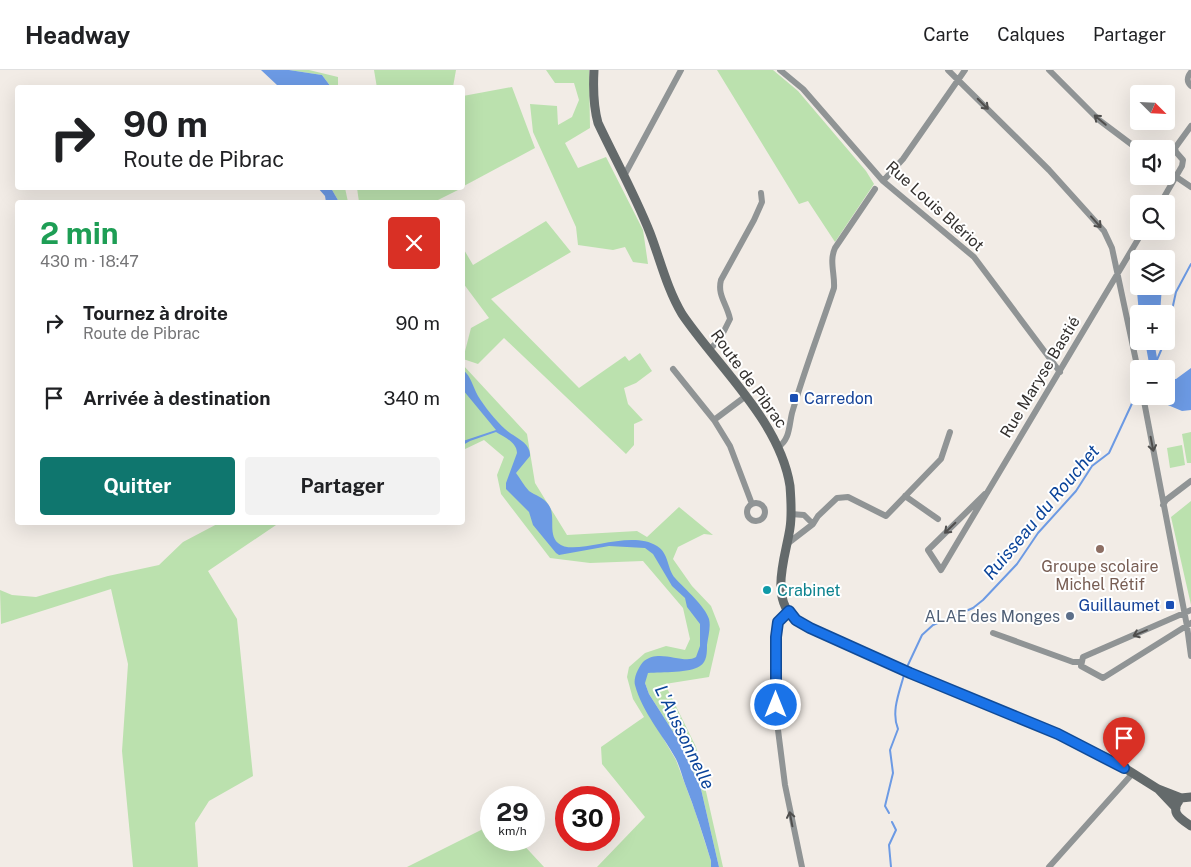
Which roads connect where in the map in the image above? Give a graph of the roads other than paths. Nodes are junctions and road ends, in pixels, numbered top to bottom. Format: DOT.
graph roads {
  1 [pos="594,70"];
  2 [pos="681,70"];
  3 [pos="780,70"];
  4 [pos="948,70"];
  5 [pos="965,70"];
  6 [pos="1049,70"];
  7 [pos="1191,72"];
  8 [pos="958,80"];
  9 [pos="1191,86"];
  10 [pos="1191,126"];
  11 [pos="1130,143"];
  12 [pos="624,176"];
  13 [pos="1176,178"];
  14 [pos="883,182"];
  15 [pos="1191,187"];
  16 [pos="875,189"];
  17 [pos="761,193"];
  18 [pos="1166,195"];
  19 [pos="1138,240"];
  20 [pos="1118,273"];
  21 [pos="710,349"];
  22 [pos="1136,360"];
  23 [pos="673,369"];
  24 [pos="1060,372"];
  25 [pos="746,396"];
  26 [pos="1145,405"];
  27 [pos="714,420"];
  28 [pos="950,432"];
  29 [pos="778,447"];
  30 [pos="1191,481"];
  31 [pos="985,494"];
  32 [pos="905,496"];
  33 [pos="752,504"];
  34 [pos="1163,505"];
  35 [pos="791,514"];
  36 [pos="938,519"];
  37 [pos="813,524"];
  38 [pos="788,544"];
  39 [pos="789,611"];
  40 [pos="1188,612"];
  41 [pos="1189,624"];
  42 [pos="993,633"];
  43 [pos="1191,656"];
  44 [pos="1081,662"];
  45 [pos="1133,773"];
  46 [pos="1158,789"];
  47 [pos="1191,797"];
  48 [pos="1181,798"];
  49 [pos="1176,808"];
  50 [pos="1180,819"];
  51 [pos="1191,826"];
  52 [pos="1191,830"];
  53 [pos="802,867"];
  54 [pos="1049,867"];
  1 -- 12 [label="main road, Route de Pibrac"];
  2 -- 12 [label="street"];
  3 -- 14 [label="street, Rue Louis Blériot"];
  4 -- 8 [label="street"];
  5 -- 8 [label="street"];
  11 -- 6 [label="street, one-way"];
  7 -- 9 [label="street"];
  8 -- 14 [label="street"];
  8 -- 20 [label="street, one-way"];
  10 -- 13 [label="street"];
  12 -- 21 [label="main road, Route de Pibrac"];
  13 -- 15 [label="street"];
  13 -- 18 [label="street"];
  14 -- 24 [label="street, Rue Louis Blériot"];
  16 -- 29 [label="street"];
  17 -- 21 [label="street"];
  19 -- 20 [label="street, Rue Maryse Bastié"];
  20 -- 22 [label="street"];
  20 -- 24 [label="street, Rue Maryse Bastié"];
  21 -- 25 [label="main road, Route de Pibrac"];
  23 -- 27 [label="street"];
  24 -- 31 [label="street, Rue Maryse Bastié"];
  25 -- 27 [label="street"];
  25 -- 29 [label="main road, Route de Pibrac"];
  26 -- 34 [label="street, one-way"];
  27 -- 33 [label="street"];
  28 -- 32 [label="street"];
  29 -- 35 [label="main road, Route de Pibrac"];
  30 -- 34 [label="street"];
  31 -- 31 [label="street, Rue Maryse Bastié, one-way"];
  32 -- 36 [label="street"];
  32 -- 37 [label="street"];
  34 -- 40 [label="street"];
  35 -- 37 [label="street"];
  35 -- 38 [label="main road, Route de Pibrac"];
  37 -- 38 [label="street"];
  38 -- 39 [label="main road, Route de Pibrac"];
  39 -- 45 [label="main road"];
  53 -- 39 [label="street, one-way"];
  40 -- 41 [label="street"];
  40 -- 44 [label="street, one-way"];
  41 -- 43 [label="street"];
  41 -- 44 [label="street"];
  42 -- 44 [label="street"];
  45 -- 46 [label="main road"];
  45 -- 54 [label="street"];
  46 -- 48 [label="main road"];
  46 -- 49 [label="main road"];
  47 -- 48 [label="main road"];
  48 -- 49 [label="main road"];
  49 -- 50 [label="main road"];
  50 -- 51 [label="main road"];
  50 -- 52 [label="street"];
}
